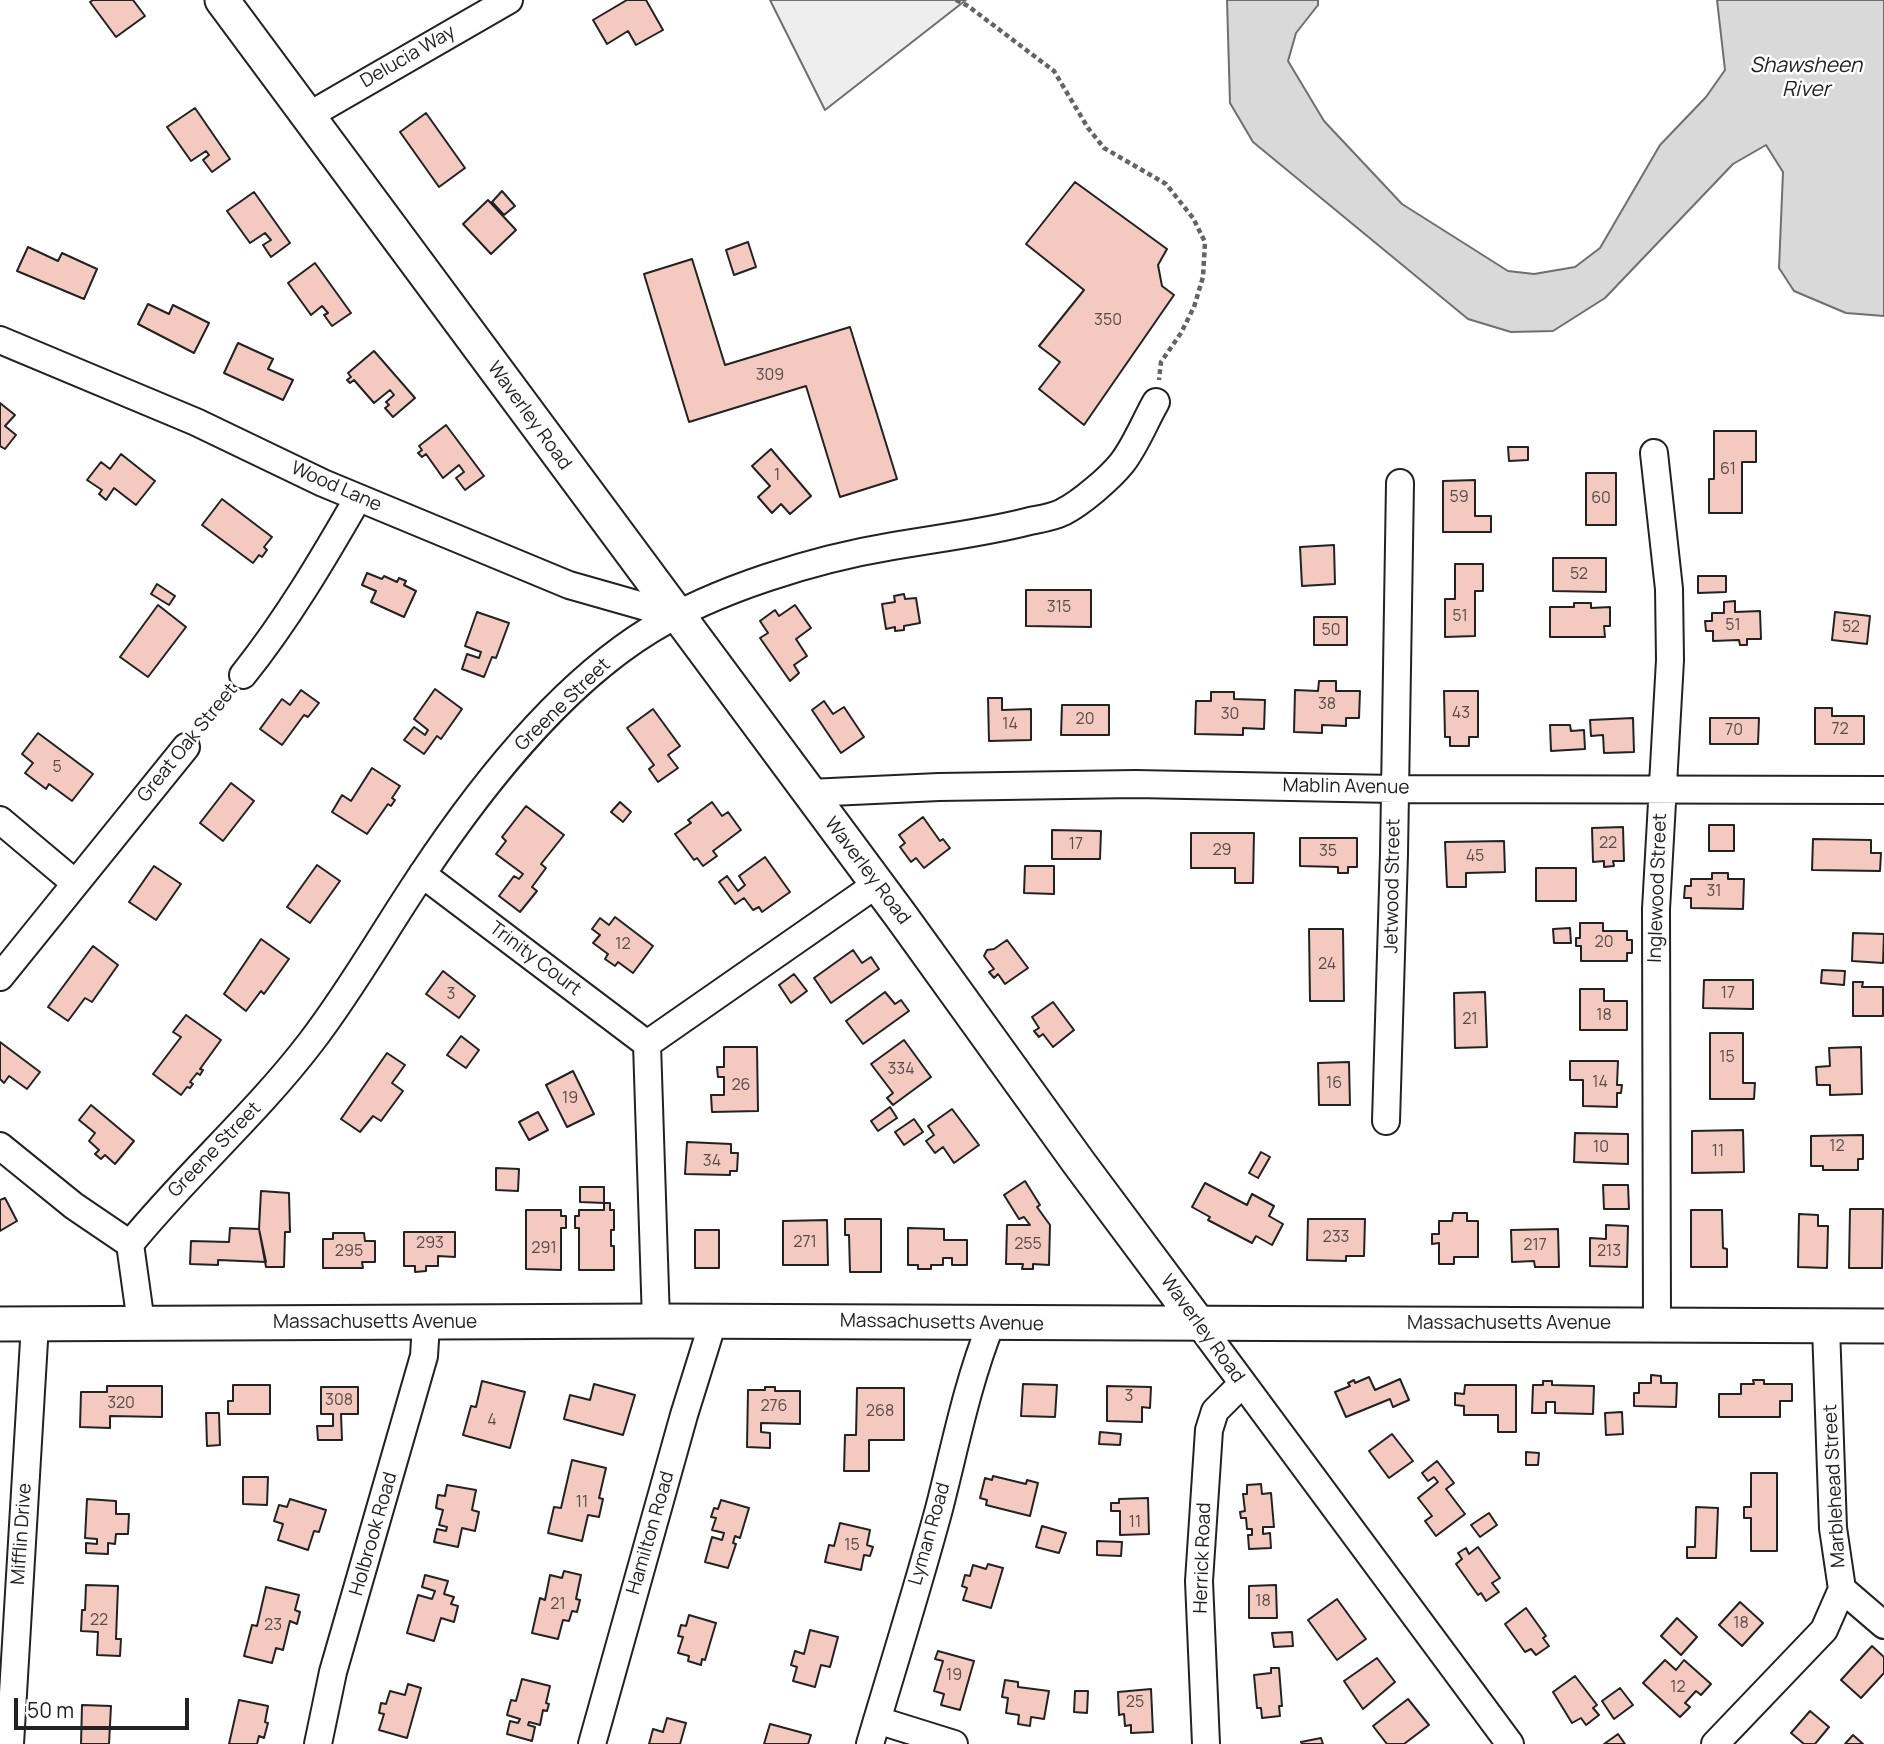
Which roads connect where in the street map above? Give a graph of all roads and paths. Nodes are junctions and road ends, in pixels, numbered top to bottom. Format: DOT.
graph roads {
  1 [pos="222,0"];
  2 [pos="509,0"];
  3 [pos="956,0"];
  4 [pos="308,116"];
  5 [pos="0,340"];
  6 [pos="1156,402"];
  7 [pos="1654,453"];
  8 [pos="1400,483"];
  9 [pos="358,498"];
  10 [pos="678,616"];
  11 [pos="243,675"];
  12 [pos="186,747"];
  13 [pos="1662,788"];
  14 [pos="1395,789"];
  15 [pos="1884,790"];
  16 [pos="808,793"];
  17 [pos="0,820"];
  18 [pos="422,874"];
  19 [pos="75,883"];
  20 [pos="877,884"];
  21 [pos="0,977"];
  22 [pos="647,1044"];
  23 [pos="1386,1121"];
  24 [pos="0,1146"];
  25 [pos="130,1244"];
  26 [pos="656,1321"];
  27 [pos="713,1322"];
  28 [pos="141,1323"];
  29 [pos="0,1324"];
  30 [pos="35,1324"];
  31 [pos="426,1324"];
  32 [pos="991,1324"];
  33 [pos="1199,1324"];
  34 [pos="1657,1324"];
  35 [pos="1884,1326"];
  36 [pos="1826,1327"];
  37 [pos="1242,1384"];
  38 [pos="1842,1589"];
  39 [pos="1884,1625"];
  40 [pos="6,1712"];
  41 [pos="873,1732"];
  42 [pos="10,1744"];
  43 [pos="318,1744"];
  44 [pos="592,1744"];
  45 [pos="954,1744"];
  46 [pos="1206,1744"];
  47 [pos="1510,1744"];
  48 [pos="1715,1744"];
  1 -- 4 [label="main road, Waverley Road"];
  2 -- 4 [label="street, Delucia Way"];
  3 -- 6 [label="path"];
  4 -- 10 [label="main road, Waverley Road"];
  5 -- 9 [label="street, Wood Lane"];
  6 -- 10 [label="street, Greene Street"];
  7 -- 13 [label="street, Inglewood Street"];
  8 -- 14 [label="street, Jetwood Street"];
  9 -- 10 [label="street, Wood Lane"];
  9 -- 11 [label="street, Great Oak Street"];
  10 -- 16 [label="main road, Waverley Road"];
  10 -- 18 [label="street, Greene Street"];
  11 -- 12 [label="path, Great Oak Street"];
  12 -- 19 [label="street, Great Oak Street"];
  13 -- 14 [label="street, Mablin Avenue"];
  13 -- 15 [label="street, Mablin Avenue"];
  13 -- 34 [label="street, Inglewood Street"];
  14 -- 16 [label="street, Mablin Avenue"];
  14 -- 23 [label="street, Jetwood Street"];
  16 -- 20 [label="main road, Waverley Road"];
  17 -- 19 [label="street"];
  18 -- 22 [label="street, Trinity Court"];
  18 -- 25 [label="street, Greene Street"];
  19 -- 21 [label="street, Great Oak Street"];
  20 -- 22 [label="street"];
  20 -- 33 [label="main road, Waverley Road"];
  22 -- 26 [label="street"];
  24 -- 25 [label="street"];
  25 -- 28 [label="street"];
  26 -- 27 [label="main road, Massachusetts Avenue"];
  26 -- 31 [label="main road, Massachusetts Avenue"];
  27 -- 32 [label="main road, Massachusetts Avenue"];
  27 -- 44 [label="street, Hamilton Road"];
  28 -- 30 [label="main road, Massachusetts Avenue"];
  28 -- 31 [label="main road, Massachusetts Avenue"];
  29 -- 30 [label="main road, Massachusetts Avenue"];
  30 -- 40 [label="street, Mifflin Drive"];
  31 -- 43 [label="street, Holbrook Road"];
  32 -- 33 [label="main road, Massachusetts Avenue"];
  32 -- 41 [label="street, Lyman Road"];
  33 -- 34 [label="main road, Massachusetts Avenue"];
  33 -- 37 [label="street, Waverley Road"];
  34 -- 36 [label="main road, Massachusetts Avenue"];
  35 -- 36 [label="main road, Massachusetts Avenue"];
  36 -- 38 [label="street, Marblehead Street"];
  37 -- 46 [label="street, Herrick Road"];
  37 -- 47 [label="street, Waverley Road"];
  38 -- 39 [label="street, Marblehead Street"];
  38 -- 48 [label="street"];
  40 -- 42 [label="street, Mifflin Drive"];
  41 -- 45 [label="street"];
}
